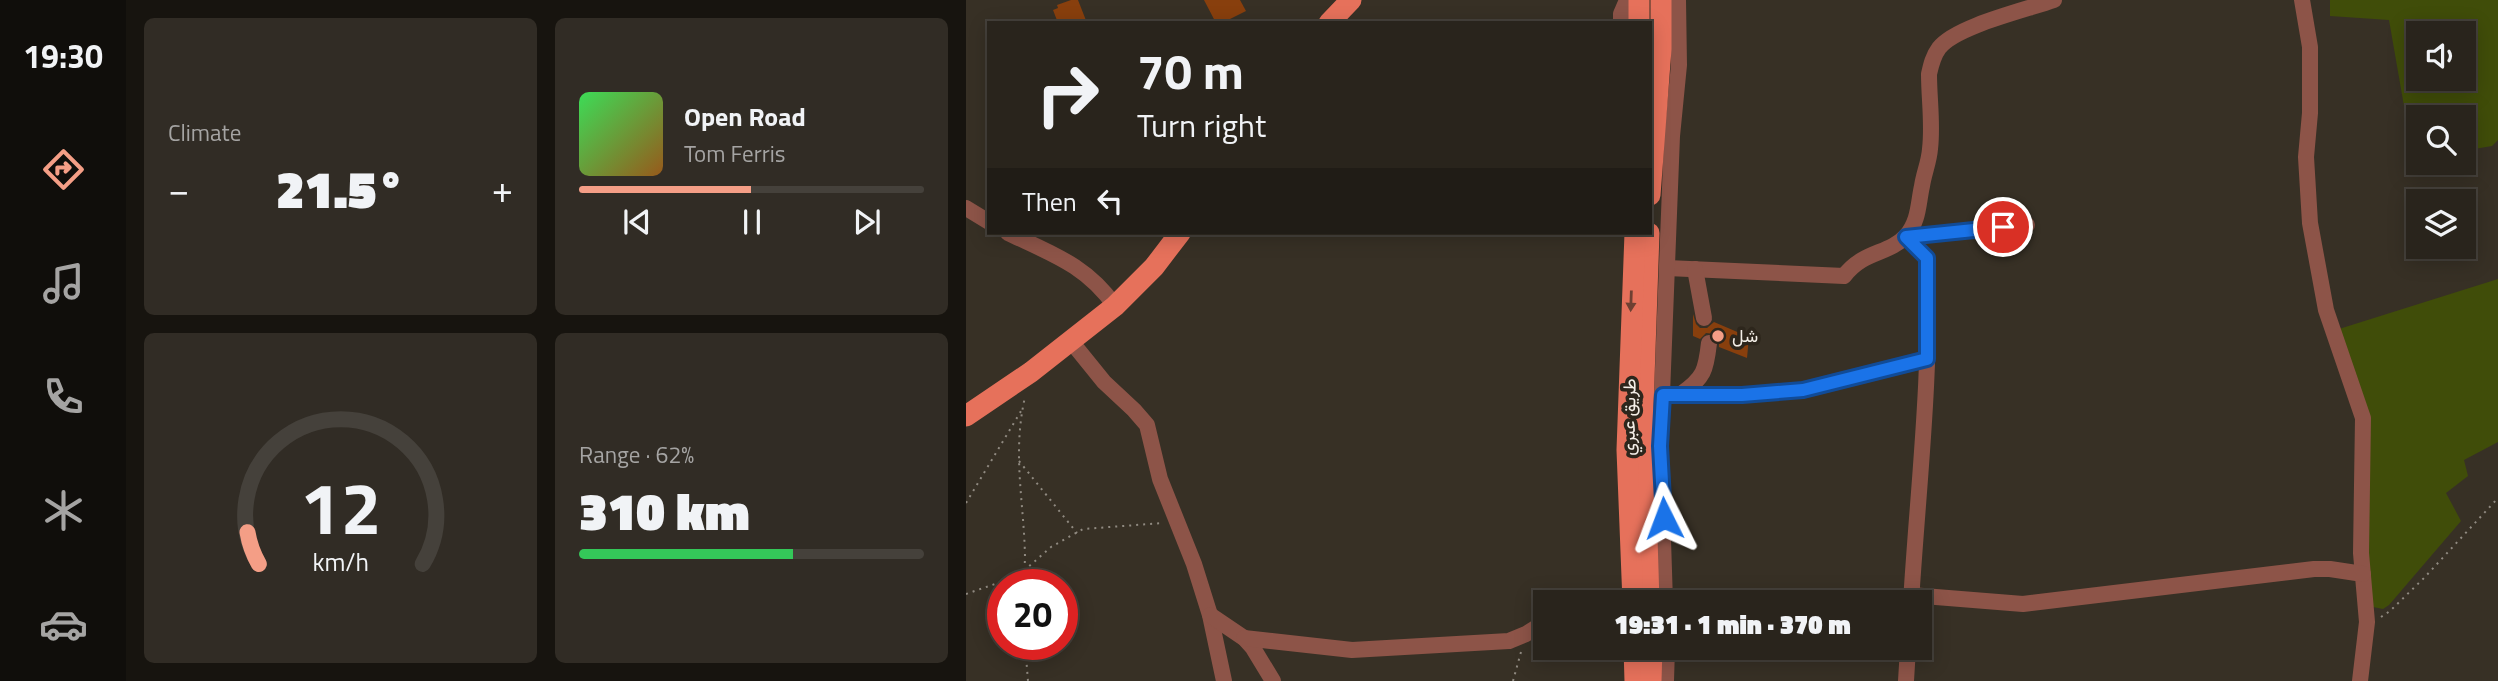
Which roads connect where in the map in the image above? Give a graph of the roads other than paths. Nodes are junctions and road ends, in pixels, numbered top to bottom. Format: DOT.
graph roads {
  1 [pos="1351,0"];
  2 [pos="1627,0"];
  3 [pos="1639,0"];
  4 [pos="1652,0"];
  5 [pos="1661,0"];
  6 [pos="1678,0"];
  7 [pos="2054,0"];
  8 [pos="2303,0"];
  9 [pos="1331,21"];
  10 [pos="1621,21"];
  11 [pos="1639,21"];
  12 [pos="1661,49"];
  13 [pos="1652,168"];
  14 [pos="966,208"];
  15 [pos="987,221"];
  16 [pos="2027,225"];
  17 [pos="1012,235"];
  18 [pos="1178,235"];
  19 [pos="1635,235"];
  20 [pos="1649,235"];
  21 [pos="1906,237"];
  22 [pos="1667,268"];
  23 [pos="1695,269"];
  24 [pos="1115,306"];
  25 [pos="1704,318"];
  26 [pos="1070,340"];
  27 [pos="1709,343"];
  28 [pos="1927,359"];
  29 [pos="1681,394"];
  30 [pos="1663,395"];
  31 [pos="966,416"];
  32 [pos="1655,519"];
  33 [pos="2363,574"];
  34 [pos="1633,590"];
  35 [pos="1651,590"];
  36 [pos="1664,590"];
  37 [pos="1912,590"];
  38 [pos="1932,599"];
  39 [pos="1210,615"];
  40 [pos="1533,630"];
  41 [pos="1244,638"];
  42 [pos="1634,660"];
  43 [pos="1652,660"];
  44 [pos="1667,660"];
  45 [pos="1907,660"];
  46 [pos="1224,681"];
  47 [pos="1273,681"];
  48 [pos="1635,681"];
  49 [pos="1651,681"];
  50 [pos="1666,681"];
  51 [pos="1906,681"];
  52 [pos="2360,681"];
  1 -- 9 [label="main road"];
  2 -- 10 [label="street"];
  3 -- 11 [label="main road"];
  4 -- 12 [label="main road"];
  5 -- 12 [label="main road"];
  6 -- 22 [label="street"];
  7 -- 21 [label="street"];
  8 -- 33 [label="street"];
  12 -- 13 [label="main road"];
  14 -- 15 [label="street"];
  16 -- 21 [label="street"];
  17 -- 24 [label="street"];
  18 -- 24 [label="main road"];
  19 -- 34 [label="main road, طريق عبري, one-way"];
  20 -- 32 [label="main road, طريق عبري"];
  21 -- 23 [label="street"];
  21 -- 28 [label="street"];
  22 -- 23 [label="street"];
  22 -- 30 [label="street"];
  23 -- 25 [label="street"];
  24 -- 26 [label="main road"];
  26 -- 31 [label="main road"];
  26 -- 39 [label="street"];
  27 -- 29 [label="street"];
  28 -- 29 [label="street"];
  28 -- 37 [label="street"];
  29 -- 30 [label="street"];
  30 -- 32 [label="street"];
  32 -- 35 [label="main road, طريق عبري"];
  32 -- 36 [label="street"];
  33 -- 38 [label="street"];
  33 -- 52 [label="street"];
  39 -- 41 [label="street"];
  39 -- 46 [label="street"];
  40 -- 41 [label="street"];
  41 -- 47 [label="street"];
  42 -- 48 [label="main road"];
  43 -- 49 [label="main road"];
  44 -- 50 [label="street"];
  45 -- 51 [label="street"];
}
